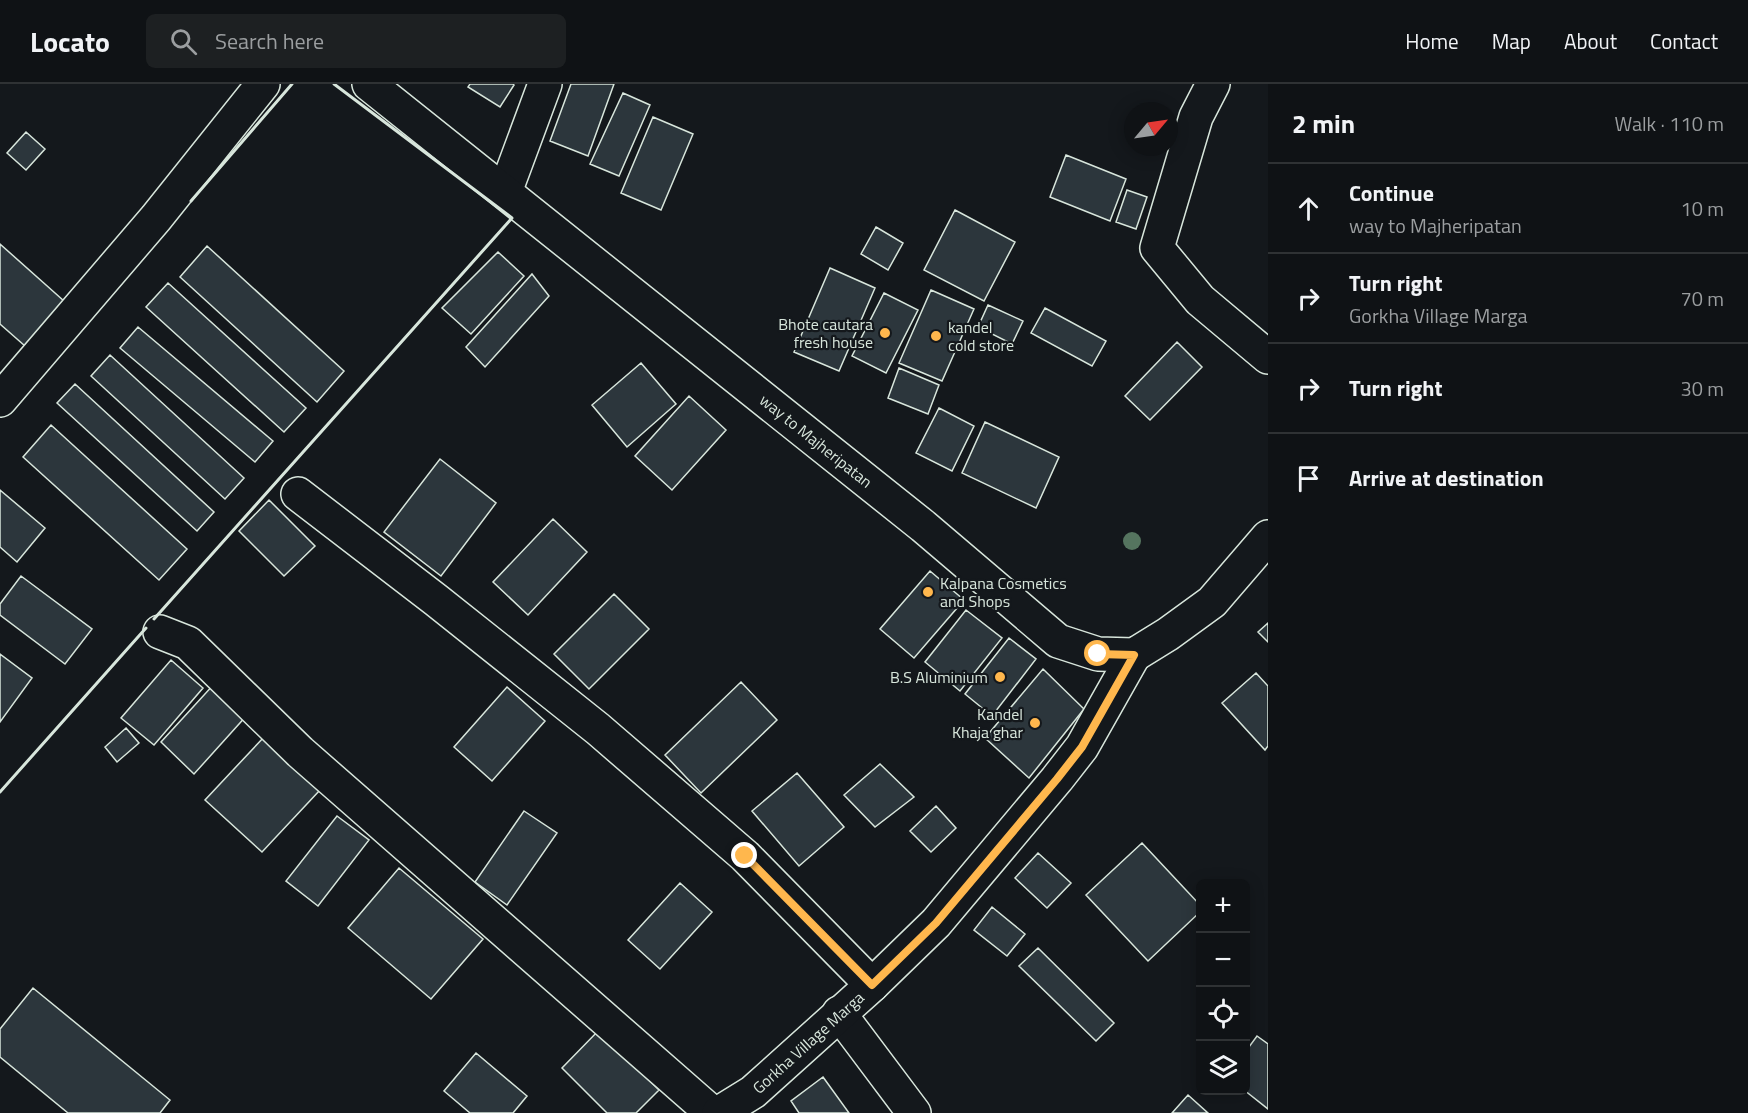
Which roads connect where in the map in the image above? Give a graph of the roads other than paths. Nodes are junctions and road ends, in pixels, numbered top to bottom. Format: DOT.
graph roads {
  1 [pos="264,84"];
  2 [pos="369,84"];
  3 [pos="545,84"];
  4 [pos="1213,84"];
  5 [pos="505,192"];
  6 [pos="1268,357"];
  7 [pos="0,400"];
  8 [pos="298,494"];
  9 [pos="1268,537"];
  10 [pos="160,632"];
  11 [pos="1134,655"];
  12 [pos="872,985"];
  13 [pos="839,1013"];
  14 [pos="712,1113"];
  15 [pos="719,1113"];
  16 [pos="914,1113"];
  1 -- 7 [label="street"];
  2 -- 5 [label="street, way to Majheripatan"];
  3 -- 5 [label="street"];
  4 -- 6 [label="street"];
  5 -- 11 [label="street, way to Majheripatan"];
  8 -- 12 [label="street"];
  9 -- 11 [label="street"];
  10 -- 14 [label="street"];
  11 -- 12 [label="street, Gorkha Village Marga"];
  12 -- 13 [label="street, Gorkha Village Marga"];
  13 -- 15 [label="street, Gorkha Village Marga"];
  13 -- 16 [label="street"];
}
